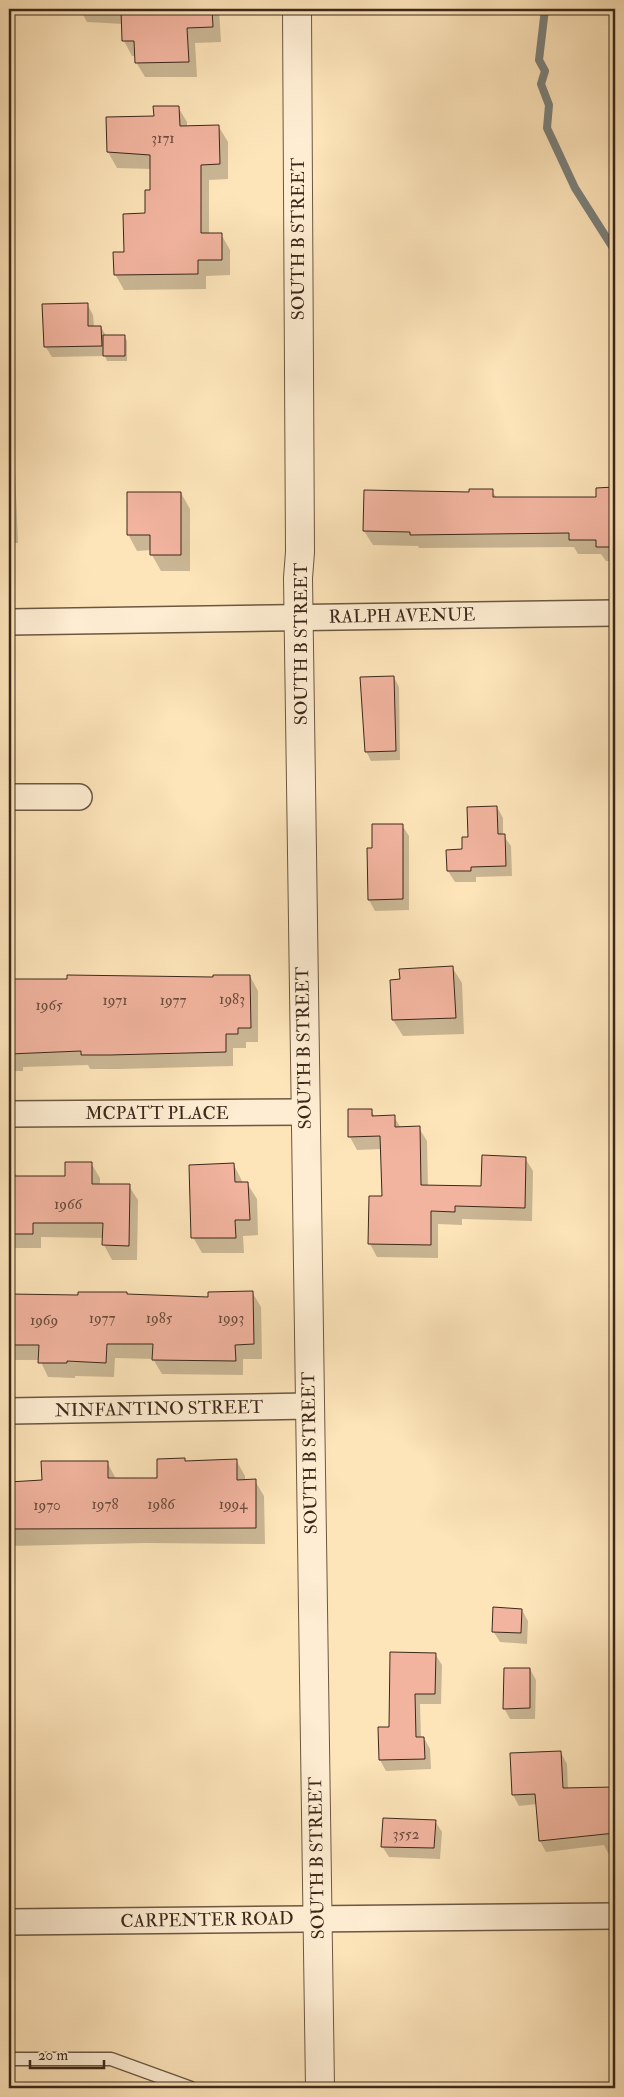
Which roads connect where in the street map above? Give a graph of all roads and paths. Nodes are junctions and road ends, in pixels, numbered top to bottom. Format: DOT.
graph roads {
  1 [pos="297,9"];
  2 [pos="615,613"];
  3 [pos="300,617"];
  4 [pos="9,622"];
  5 [pos="9,797"];
  6 [pos="79,797"];
  7 [pos="305,1112"];
  8 [pos="9,1114"];
  9 [pos="309,1406"];
  10 [pos="9,1411"];
  11 [pos="615,1916"];
  12 [pos="318,1919"];
  13 [pos="9,1922"];
  14 [pos="9,2059"];
  15 [pos="191,2088"];
  16 [pos="320,2088"];
  1 -- 3 [label="street, SOUTH B STREET"];
  2 -- 3 [label="street, RALPH AVENUE"];
  3 -- 4 [label="street, RALPH AVENUE"];
  3 -- 7 [label="street, SOUTH B STREET"];
  5 -- 6 [label="street"];
  7 -- 8 [label="street, MCPATT PLACE"];
  7 -- 9 [label="street, SOUTH B STREET"];
  9 -- 10 [label="street, NINFANTINO STREET"];
  9 -- 12 [label="street, SOUTH B STREET"];
  11 -- 12 [label="street, CARPENTER ROAD"];
  12 -- 13 [label="street, CARPENTER ROAD"];
  12 -- 16 [label="street, SOUTH B STREET"];
  14 -- 15 [label="lane"];
}
